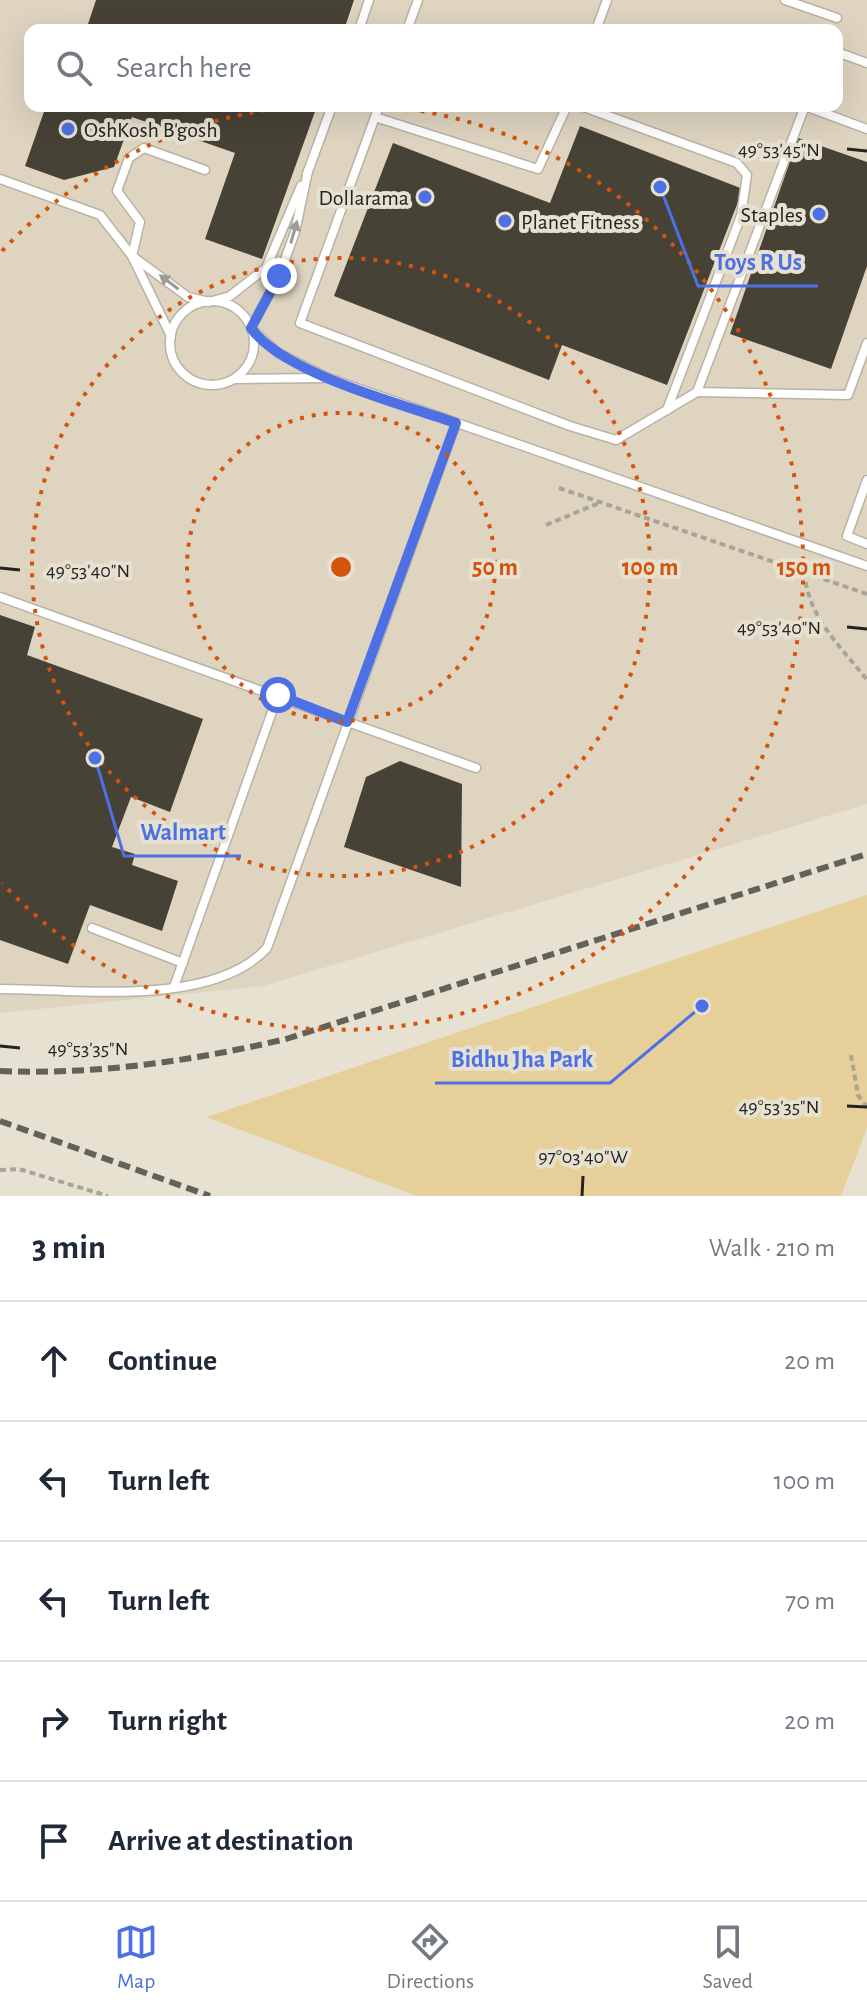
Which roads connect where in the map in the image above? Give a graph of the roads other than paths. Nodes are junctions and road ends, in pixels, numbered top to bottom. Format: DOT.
graph roads {
  1 [pos="369,0"];
  2 [pos="418,0"];
  3 [pos="607,0"];
  4 [pos="785,0"];
  5 [pos="815,5"];
  6 [pos="837,18"];
  7 [pos="361,24"];
  8 [pos="409,24"];
  9 [pos="598,24"];
  10 [pos="843,54"];
  11 [pos="867,63"];
  12 [pos="330,112"];
  13 [pos="377,112"];
  14 [pos="564,112"];
  15 [pos="597,112"];
  16 [pos="803,112"];
  17 [pos="821,112"];
  18 [pos="375,117"];
  19 [pos="867,129"];
  20 [pos="205,170"];
  21 [pos="308,171"];
  22 [pos="0,179"];
  23 [pos="132,256"];
  24 [pos="209,302"];
  25 [pos="251,328"];
  26 [pos="171,337"];
  27 [pos="867,343"];
  28 [pos="328,378"];
  29 [pos="233,380"];
  30 [pos="697,392"];
  31 [pos="666,412"];
  32 [pos="456,423"];
  33 [pos="867,480"];
  34 [pos="867,544"];
  35 [pos="867,566"];
  36 [pos="0,597"];
  37 [pos="278,695"];
  38 [pos="347,722"];
  39 [pos="476,768"];
  40 [pos="92,928"];
  41 [pos="183,963"];
  42 [pos="174,987"];
  43 [pos="0,989"];
  1 -- 7 [label="lane"];
  2 -- 8 [label="lane"];
  3 -- 9 [label="lane"];
  4 -- 5 [label="lane"];
  5 -- 6 [label="lane"];
  10 -- 11 [label="lane"];
  12 -- 21 [label="lane"];
  13 -- 18 [label="lane"];
  14 -- 18 [label="lane"];
  15 -- 31 [label="lane"];
  16 -- 30 [label="lane"];
  17 -- 19 [label="lane"];
  18 -- 31 [label="lane"];
  20 -- 23 [label="lane"];
  21 -- 24 [label="lane"];
  25 -- 21 [label="lane, one-way"];
  22 -- 23 [label="lane"];
  24 -- 23 [label="lane, one-way"];
  23 -- 26 [label="lane"];
  24 -- 25 [label="lane"];
  24 -- 26 [label="lane"];
  25 -- 28 [label="lane"];
  25 -- 29 [label="lane"];
  26 -- 29 [label="lane"];
  27 -- 30 [label="lane"];
  28 -- 29 [label="lane"];
  28 -- 32 [label="lane"];
  30 -- 31 [label="lane"];
  32 -- 35 [label="lane"];
  32 -- 38 [label="lane"];
  33 -- 34 [label="lane"];
  36 -- 37 [label="lane"];
  37 -- 38 [label="lane"];
  37 -- 41 [label="lane"];
  38 -- 39 [label="lane"];
  38 -- 42 [label="lane"];
  40 -- 41 [label="lane"];
  41 -- 42 [label="lane"];
  42 -- 43 [label="lane"];
}
